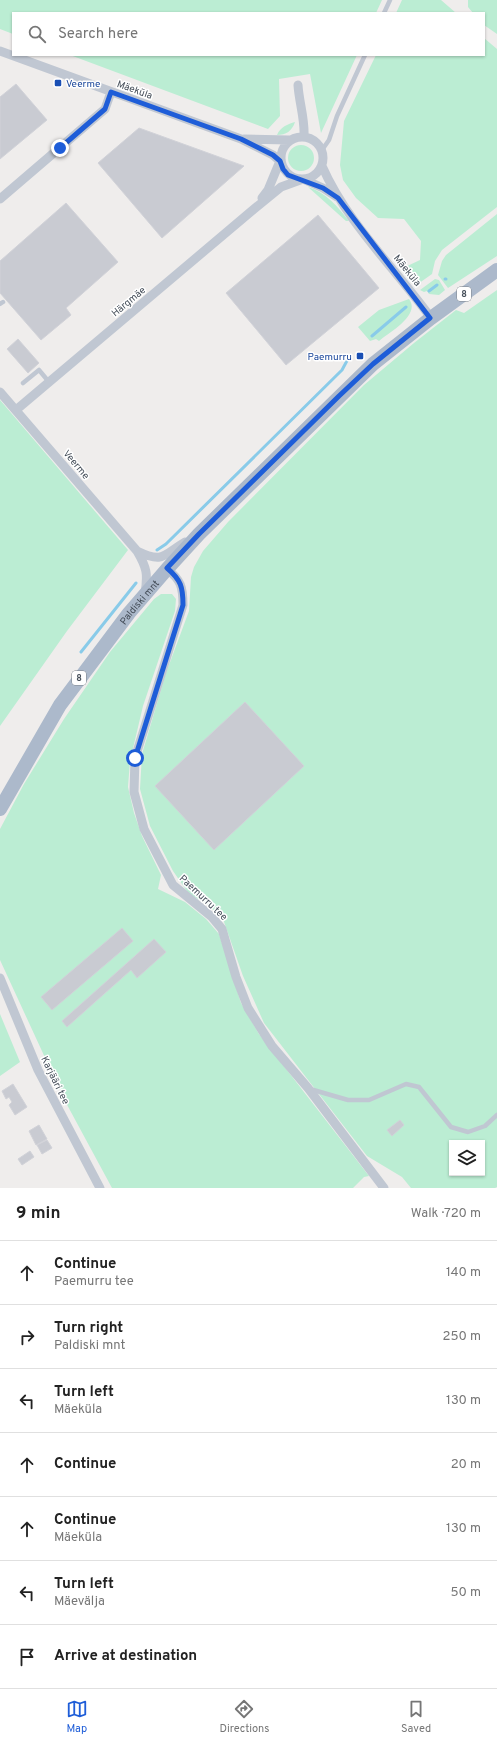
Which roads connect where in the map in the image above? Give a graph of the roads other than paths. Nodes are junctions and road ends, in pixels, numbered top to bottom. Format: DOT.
graph roads {
  1 [pos="390,0"];
  2 [pos="384,12"];
  3 [pos="0,51"];
  4 [pos="12,55"];
  5 [pos="14,56"];
  6 [pos="365,56"];
  7 [pos="298,85"];
  8 [pos="111,92"];
  9 [pos="304,136"];
  10 [pos="241,139"];
  11 [pos="289,140"];
  12 [pos="322,150"];
  13 [pos="280,161"];
  14 [pos="322,166"];
  15 [pos="303,179"];
  16 [pos="338,198"];
  17 [pos="0,199"];
  18 [pos="254,209"];
  19 [pos="497,270"];
  20 [pos="430,318"];
  21 [pos="49,382"];
  22 [pos="23,383"];
  23 [pos="0,392"];
  24 [pos="16,410"];
  25 [pos="199,534"];
  26 [pos="137,551"];
  27 [pos="167,568"];
  28 [pos="144,596"];
  29 [pos="0,809"];
  30 [pos="0,978"];
  31 [pos="308,1088"];
  32 [pos="497,1115"];
  33 [pos="100,1188"];
  34 [pos="384,1188"];
  1 -- 2 [label="lane"];
  3 -- 4 [label="street, Mäeküla"];
  5 -- 8 [label="street, Mäeküla"];
  6 -- 12 [label="lane"];
  7 -- 9 [label="street"];
  8 -- 10 [label="street, Mäeküla"];
  8 -- 17 [label="street"];
  9 -- 11 [label="street"];
  9 -- 12 [label="street"];
  10 -- 11 [label="street, Mäeküla"];
  10 -- 13 [label="street, Mäeküla"];
  11 -- 13 [label="street"];
  12 -- 14 [label="street"];
  13 -- 15 [label="street"];
  13 -- 18 [label="street, Härgmäe"];
  14 -- 15 [label="street"];
  14 -- 16 [label="street, Mäeküla"];
  15 -- 16 [label="street, Mäeküla"];
  15 -- 18 [label="street, Härgmäe"];
  16 -- 20 [label="street, Mäeküla"];
  18 -- 21 [label="street, Härgmäe"];
  19 -- 20 [label="main road, Paldiski mnt / 8"];
  20 -- 25 [label="main road, Paldiski mnt / 8"];
  21 -- 22 [label="lane"];
  21 -- 24 [label="street, Härgmäe"];
  23 -- 24 [label="street, Veerme"];
  24 -- 26 [label="street, Veerme"];
  25 -- 26 [label="street"];
  25 -- 27 [label="main road, Paldiski mnt / 8"];
  26 -- 28 [label="street, Veerme"];
  27 -- 28 [label="main road, Paldiski mnt / 8"];
  27 -- 31 [label="street, Paemurru tee"];
  28 -- 29 [label="main road, Paldiski mnt / 8"];
  30 -- 33 [label="street, Karjääri tee"];
  31 -- 32 [label="lane"];
  31 -- 34 [label="street, Paemurru tee"];
}
